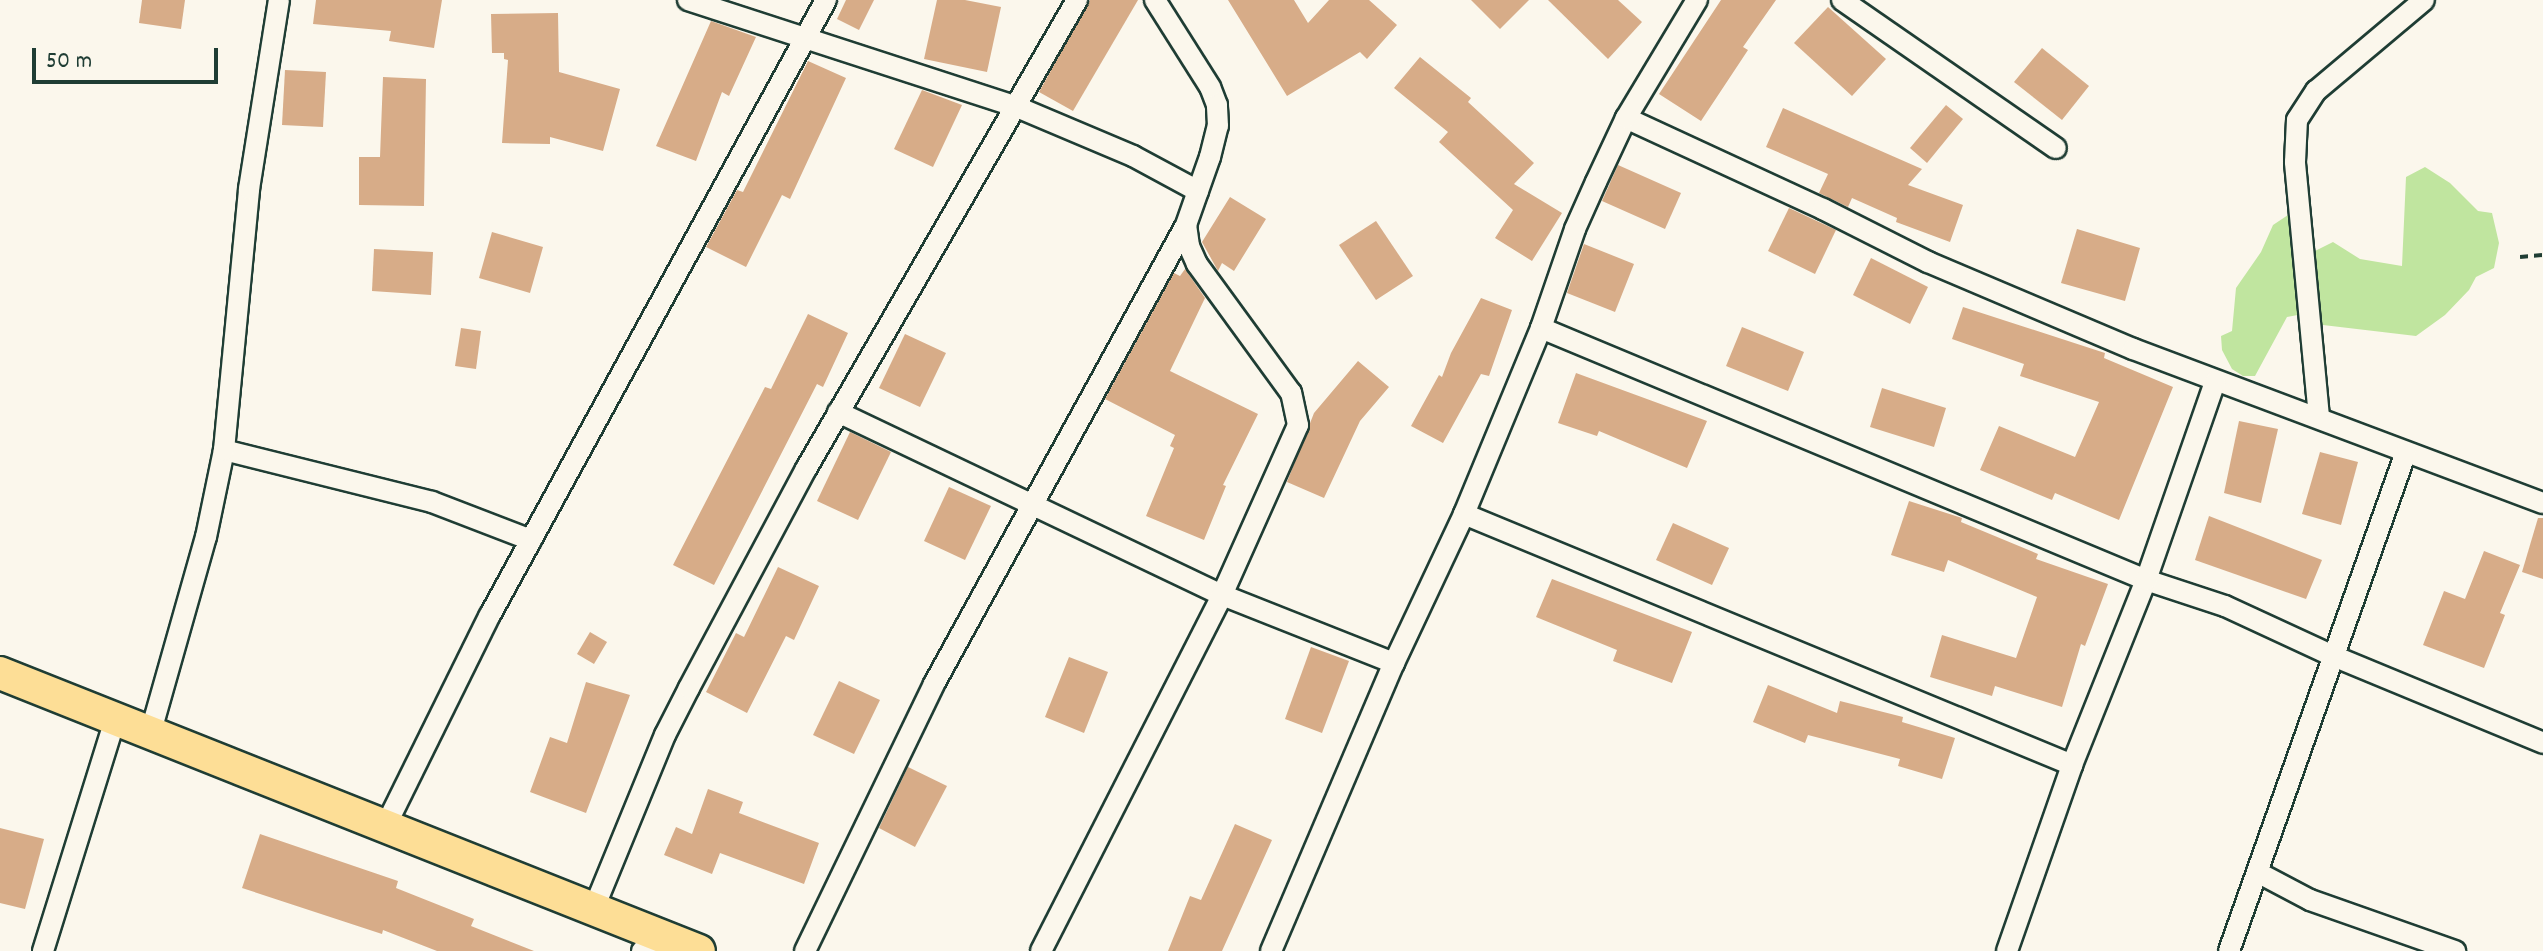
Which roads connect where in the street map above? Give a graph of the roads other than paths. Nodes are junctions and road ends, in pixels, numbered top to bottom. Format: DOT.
graph roads {
  1 [pos="279,0"];
  2 [pos="688,0"];
  3 [pos="826,0"];
  4 [pos="1077,0"];
  5 [pos="1155,0"];
  6 [pos="1697,0"];
  7 [pos="1842,0"];
  8 [pos="2424,0"];
  9 [pos="806,39"];
  10 [pos="1017,107"];
  11 [pos="1626,118"];
  12 [pos="2056,148"];
  13 [pos="1198,191"];
  14 [pos="1186,225"];
  15 [pos="1541,328"];
  16 [pos="2215,382"];
  17 [pos="838,412"];
  18 [pos="2319,417"];
  19 [pos="224,450"];
  20 [pos="2406,452"];
  21 [pos="2543,503"];
  22 [pos="1034,505"];
  23 [pos="1464,514"];
  24 [pos="531,540"];
  25 [pos="2146,580"];
  26 [pos="1222,595"];
  27 [pos="2331,655"];
  28 [pos="1394,663"];
  29 [pos="0,673"];
  30 [pos="116,717"];
  31 [pos="151,731"];
  32 [pos="2543,743"];
  33 [pos="2072,765"];
  34 [pos="386,825"];
  35 [pos="2257,872"];
  36 [pos="594,908"];
  37 [pos="672,946"];
  38 [pos="43,951"];
  39 [pos="805,951"];
  40 [pos="1041,951"];
  41 [pos="1271,951"];
  42 [pos="2007,951"];
  43 [pos="2229,951"];
  44 [pos="2455,951"];
  1 -- 19 [label="street"];
  2 -- 9 [label="street"];
  3 -- 9 [label="street"];
  4 -- 10 [label="street"];
  5 -- 13 [label="street"];
  6 -- 11 [label="street"];
  7 -- 12 [label="street"];
  8 -- 18 [label="street"];
  9 -- 10 [label="street"];
  9 -- 24 [label="street"];
  10 -- 13 [label="street"];
  10 -- 17 [label="street"];
  11 -- 15 [label="street"];
  11 -- 16 [label="street"];
  13 -- 14 [label="street"];
  14 -- 22 [label="street"];
  14 -- 26 [label="street"];
  15 -- 23 [label="street"];
  15 -- 25 [label="street"];
  16 -- 18 [label="street"];
  16 -- 25 [label="street"];
  17 -- 22 [label="street"];
  17 -- 36 [label="street"];
  18 -- 20 [label="street"];
  19 -- 24 [label="street"];
  19 -- 31 [label="street"];
  20 -- 21 [label="street"];
  20 -- 27 [label="street"];
  22 -- 26 [label="street"];
  22 -- 39 [label="street"];
  23 -- 28 [label="street"];
  23 -- 33 [label="street"];
  24 -- 34 [label="street"];
  25 -- 27 [label="street"];
  25 -- 33 [label="street"];
  26 -- 28 [label="street"];
  26 -- 40 [label="street"];
  27 -- 32 [label="street"];
  27 -- 35 [label="street"];
  28 -- 41 [label="street"];
  29 -- 30 [label="main road"];
  30 -- 31 [label="main road"];
  30 -- 38 [label="street"];
  31 -- 34 [label="main road"];
  33 -- 42 [label="street"];
  34 -- 36 [label="main road"];
  35 -- 43 [label="street"];
  35 -- 44 [label="street"];
  36 -- 37 [label="main road"];
}
